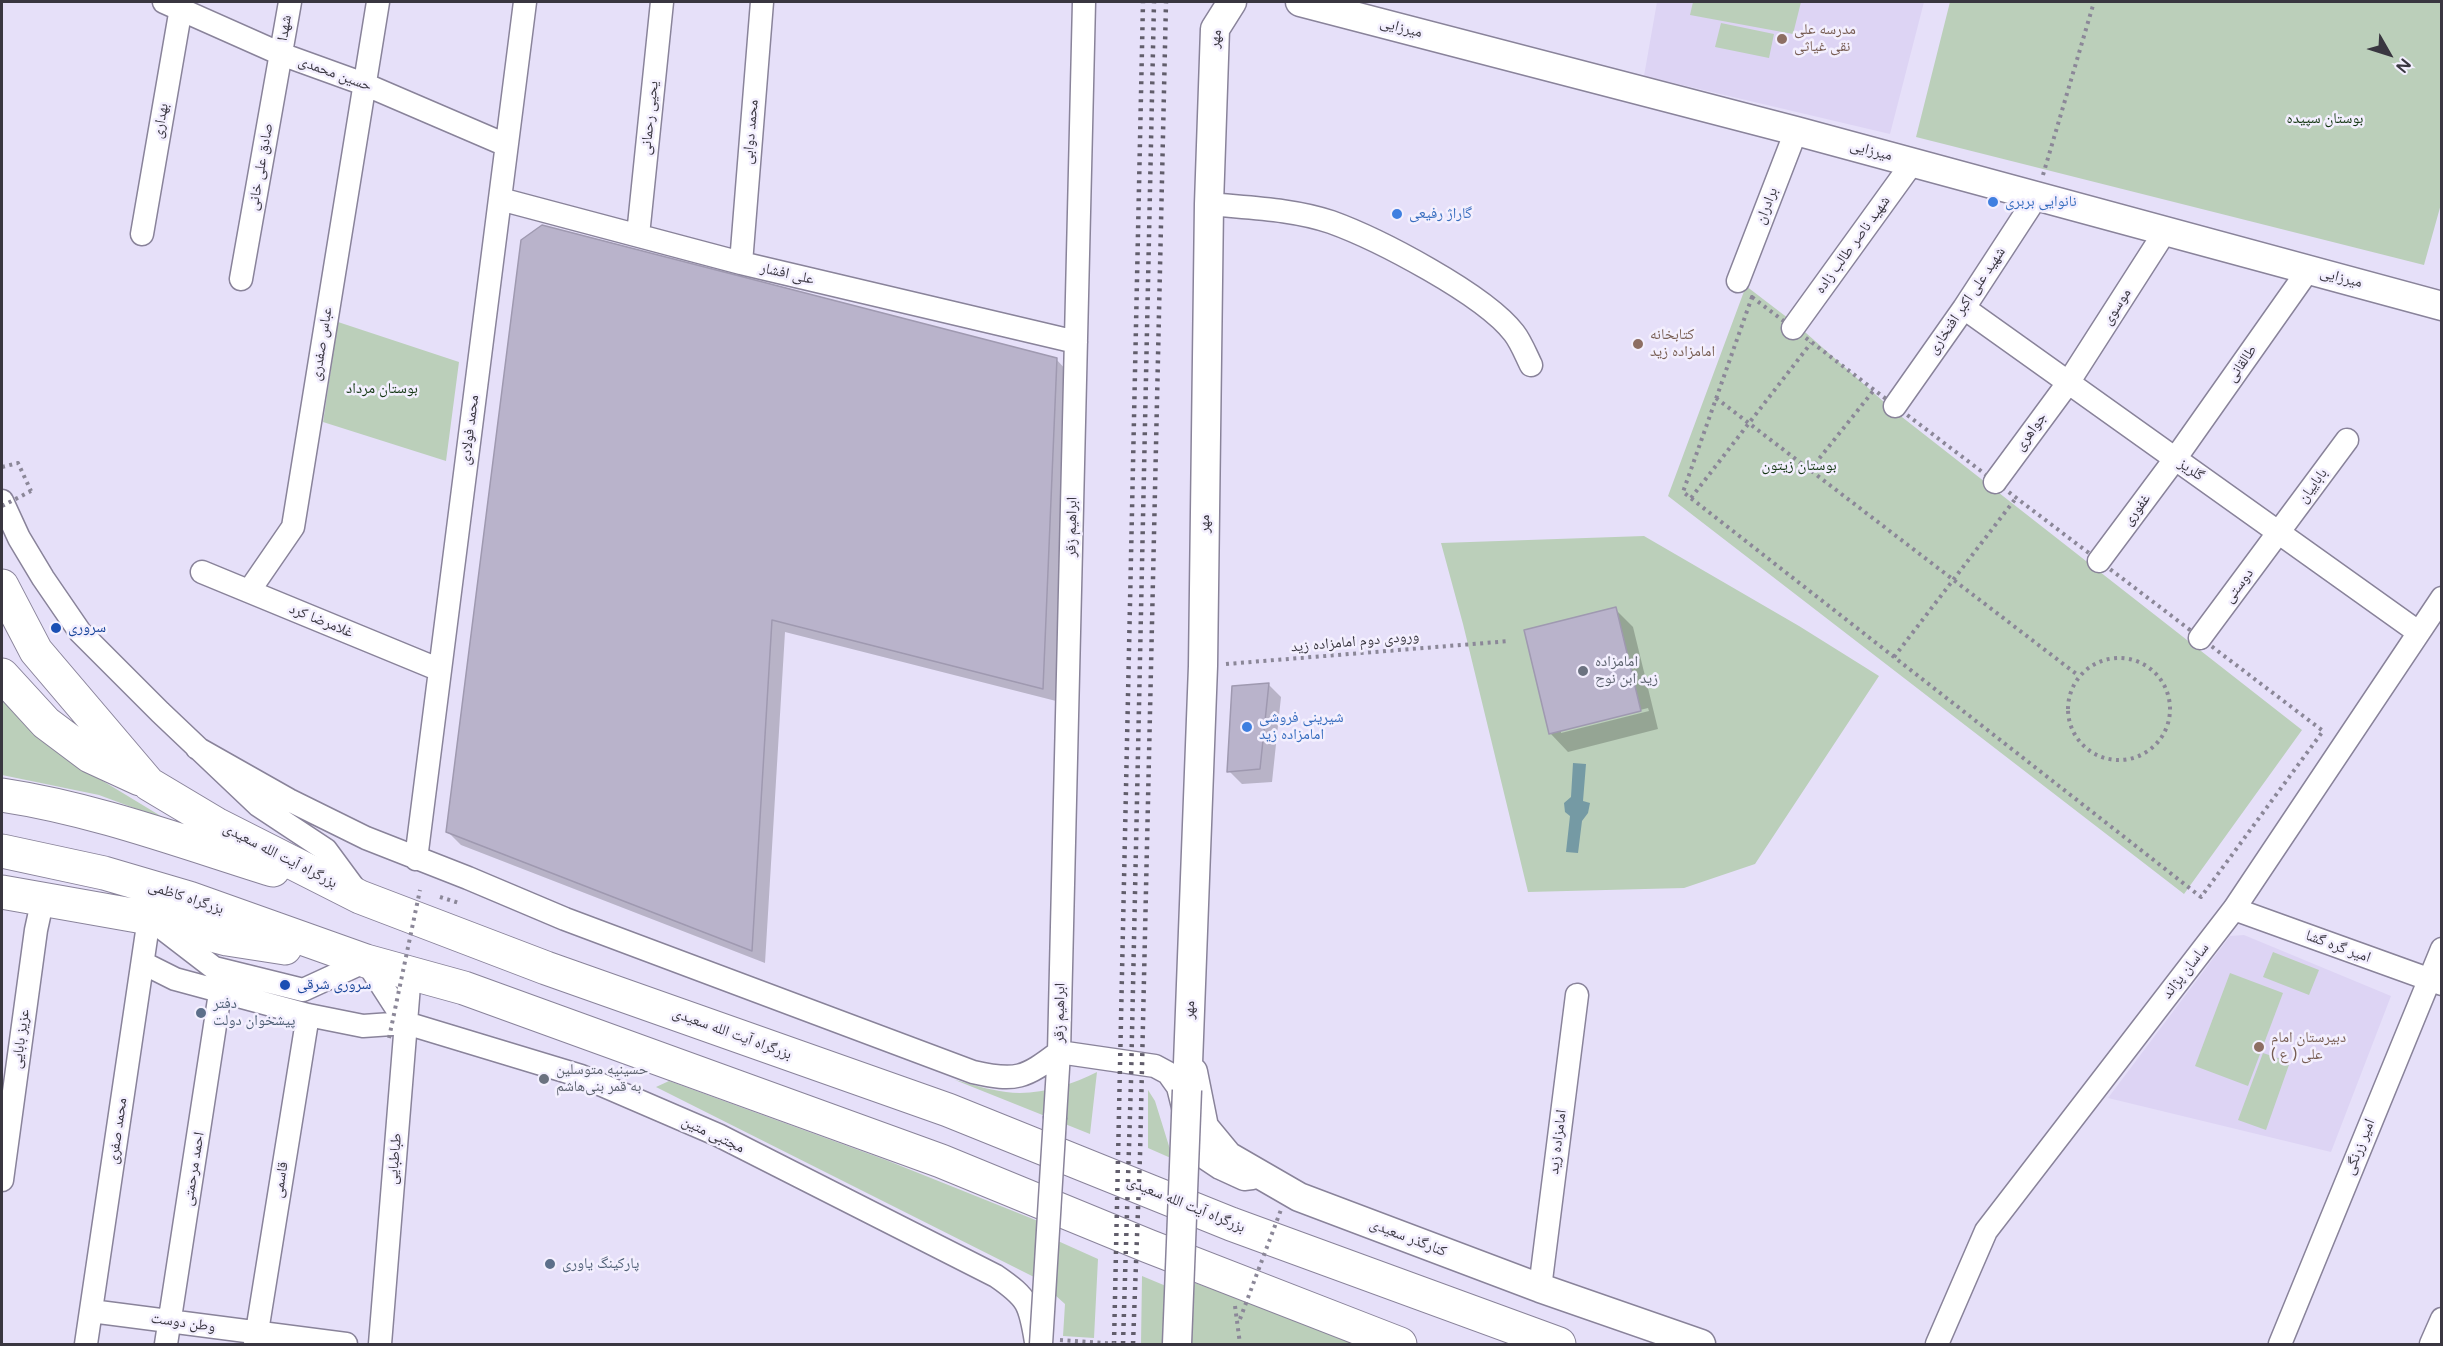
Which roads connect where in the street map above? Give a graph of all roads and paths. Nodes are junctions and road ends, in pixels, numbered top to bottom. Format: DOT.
graph roads {
  1 [pos="290,2"];
  2 [pos="378,2"];
  3 [pos="525,2"];
  4 [pos="662,2"];
  5 [pos="762,2"];
  6 [pos="1084,2"];
  7 [pos="1232,2"];
  8 [pos="1300,2"];
  9 [pos="2094,2"];
  10 [pos="176,4"];
  11 [pos="1337,7"];
  12 [pos="281,54"];
  13 [pos="364,84"];
  14 [pos="1796,131"];
  15 [pos="506,145"];
  16 [pos="1913,162"];
  17 [pos="2037,196"];
  18 [pos="500,199"];
  19 [pos="1209,204"];
  20 [pos="2166,230"];
  21 [pos="142,234"];
  22 [pos="638,235"];
  23 [pos="741,263"];
  24 [pos="2308,269"];
  25 [pos="241,279"];
  26 [pos="1738,281"];
  27 [pos="2442,306"];
  28 [pos="1964,308"];
  29 [pos="1802,335"];
  30 [pos="1076,342"];
  31 [pos="1531,365"];
  32 [pos="2068,383"];
  33 [pos="1874,390"];
  34 [pos="1716,398"];
  35 [pos="1894,406"];
  36 [pos="1749,423"];
  37 [pos="2347,440"];
  38 [pos="2175,459"];
  39 [pos="2,467"];
  40 [pos="1810,470"];
  41 [pos="1995,482"];
  42 [pos="1691,498"];
  43 [pos="2016,498"];
  44 [pos="2,501"];
  45 [pos="2,506"];
  46 [pos="2279,533"];
  47 [pos="2099,561"];
  48 [pos="202,572"];
  49 [pos="1954,579"];
  50 [pos="2,586"];
  51 [pos="249,591"];
  52 [pos="2442,598"];
  53 [pos="2418,632"];
  54 [pos="2200,638"];
  55 [pos="1510,641"];
  56 [pos="1894,657"];
  57 [pos="1203,666"];
  58 [pos="440,670"];
  59 [pos="2,675"];
  60 [pos="2079,676"];
  61 [pos="197,748"];
  62 [pos="149,784"];
  63 [pos="2,795"];
  64 [pos="2,852"];
  65 [pos="416,859"];
  66 [pos="420,890"];
  67 [pos="2,892"];
  68 [pos="360,897"];
  69 [pos="43,898"];
  70 [pos="2234,909"];
  71 [pos="149,918"];
  72 [pos="2442,949"];
  73 [pos="366,961"];
  74 [pos="142,963"];
  75 [pos="410,973"];
  76 [pos="2435,982"];
  77 [pos="220,993"];
  78 [pos="1577,995"];
  79 [pos="308,1015"];
  80 [pos="406,1023"];
  81 [pos="389,1038"];
  82 [pos="1059,1052"];
  83 [pos="1189,1053"];
  84 [pos="1262,1178"];
  85 [pos="2,1180"];
  86 [pos="1282,1207"];
  87 [pos="1540,1288"];
  88 [pos="91,1311"];
  89 [pos="2442,1319"];
  90 [pos="170,1321"];
  91 [pos="256,1339"];
  92 [pos="1051,1342"];
  93 [pos="86,1344"];
  94 [pos="166,1344"];
  95 [pos="346,1344"];
  96 [pos="380,1344"];
  97 [pos="1036,1344"];
  98 [pos="1119,1344"];
  99 [pos="1177,1344"];
  100 [pos="1240,1344"];
  101 [pos="1400,1344"];
  102 [pos="1559,1344"];
  103 [pos="1701,1344"];
  104 [pos="1937,1344"];
  105 [pos="2280,1344"];
  106 [pos="2431,1344"];
  1 -- 12 [label="street, شهدا"];
  2 -- 13 [label="street, عباس صفدری"];
  3 -- 15 [label="street, محمد فولادی"];
  4 -- 22 [label="street, یحیی رحمانی"];
  5 -- 23 [label="street, محمد دوابی"];
  6 -- 30 [label="street, ابراهیم زقر"];
  7 -- 19 [label="main road, مهر"];
  8 -- 11 [label="main road, میرزایی"];
  9 -- 17 [label="path"];
  10 -- 12 [label="street, حسین محمدی"];
  10 -- 21 [label="street, بهداری"];
  11 -- 14 [label="main road, میرزایی"];
  12 -- 13 [label="street, حسین محمدی"];
  12 -- 25 [label="street, صادق علی خانی"];
  13 -- 15 [label="street, حسین محمدی"];
  13 -- 51 [label="street, عباس صفدری"];
  14 -- 16 [label="main road, میرزایی"];
  14 -- 26 [label="street, برادران"];
  15 -- 18 [label="street, محمد فولادی"];
  16 -- 17 [label="main road, میرزایی"];
  16 -- 29 [label="street, شهید ناصر طالب زاده"];
  17 -- 20 [label="main road, میرزایی"];
  17 -- 28 [label="street, شهید علی اکبر افتخاری"];
  18 -- 22 [label="street, علی افشار"];
  18 -- 58 [label="street, محمد فولادی"];
  19 -- 31 [label="street"];
  19 -- 57 [label="main road, مهر"];
  20 -- 24 [label="main road, میرزایی"];
  20 -- 32 [label="street, موسوی"];
  22 -- 23 [label="street, علی افشار"];
  23 -- 30 [label="street, علی افشار"];
  24 -- 27 [label="main road, میرزایی"];
  24 -- 38 [label="street, طالقانی"];
  28 -- 32 [label="street, گلریز"];
  28 -- 35 [label="street, شهید علی اکبر افتخاری"];
  29 -- 33 [label="path"];
  29 -- 34 [label="path"];
  29 -- 36 [label="path"];
  30 -- 82 [label="street, ابراهیم زقر"];
  32 -- 38 [label="street, گلریز"];
  32 -- 41 [label="street, جواهری"];
  33 -- 35 [label="path"];
  33 -- 40 [label="path"];
  34 -- 36 [label="path"];
  34 -- 42 [label="path"];
  35 -- 41 [label="path"];
  36 -- 40 [label="path"];
  36 -- 42 [label="path"];
  37 -- 46 [label="street, باباییان"];
  38 -- 46 [label="street, گلریز"];
  38 -- 47 [label="street, غفوری"];
  39 -- 45 [label="path, bridge"];
  40 -- 49 [label="path"];
  41 -- 43 [label="path"];
  42 -- 56 [label="path"];
  43 -- 47 [label="path"];
  43 -- 49 [label="path"];
  44 -- 61 [label="street"];
  46 -- 53 [label="street, گلریز"];
  46 -- 54 [label="street, دوستی"];
  47 -- 54 [label="path"];
  48 -- 51 [label="street, غلامرضا کرد"];
  49 -- 56 [label="path"];
  49 -- 60 [label="path"];
  50 -- 62 [label="highway, بزرگراه آیت الله سعیدی"];
  51 -- 58 [label="street, غلامرضا کرد"];
  52 -- 53 [label="street, ساسان پژاند"];
  53 -- 70 [label="street, ساسان پژاند"];
  54 -- 56 [label="path"];
  55 -- 57 [label="path, ورودی دوم امامزاده زید"];
  57 -- 83 [label="main road, مهر"];
  58 -- 65 [label="street, محمد فولادی"];
  59 -- 62 [label="highway"];
  60 -- 60 [label="path"];
  61 -- 65 [label="street"];
  61 -- 68 [label="street"];
  62 -- 68 [label="highway, بزرگراه آیت الله سعیدی"];
  63 -- 68 [label="highway"];
  64 -- 73 [label="highway, بزرگراه کاظمی"];
  65 -- 82 [label="street"];
  66 -- 81 [label="path, bridge"];
  67 -- 69 [label="highway"];
  68 -- 102 [label="highway, بزرگراه آیت الله سعیدی"];
  69 -- 71 [label="highway"];
  69 -- 85 [label="street, عزیز بابایی"];
  70 -- 76 [label="street, امیر گره گشا"];
  70 -- 104 [label="street, ساسان پژاند"];
  71 -- 73 [label="highway"];
  71 -- 74 [label="street, محمد صفری"];
  72 -- 76 [label="street, امیر زرنگی"];
  73 -- 75 [label="highway"];
  73 -- 80 [label="street"];
  74 -- 77 [label="street"];
  74 -- 88 [label="street, محمد صفری"];
  75 -- 80 [label="street, طباطبایی"];
  75 -- 101 [label="highway"];
  76 -- 105 [label="street, امیر زرنگی"];
  77 -- 79 [label="street"];
  77 -- 90 [label="street, احمد مرحمتی"];
  78 -- 87 [label="street, امامزاده زید"];
  79 -- 80 [label="street"];
  79 -- 91 [label="street, قاسمی"];
  80 -- 96 [label="street, طباطبایی"];
  80 -- 97 [label="street, مجتبی متین"];
  82 -- 84 [label="street"];
  82 -- 92 [label="street, ابراهیم زقر, bridge"];
  83 -- 84 [label="main road, کنارگذر سعیدی"];
  83 -- 99 [label="main road, bridge"];
  84 -- 87 [label="main road, کنارگذر سعیدی"];
  86 -- 100 [label="path, bridge"];
  87 -- 103 [label="main road, کنارگذر سعیدی"];
  88 -- 90 [label="street, وطن دوست"];
  88 -- 93 [label="street, محمد صفری"];
  89 -- 106 [label="street"];
  90 -- 91 [label="street, وطن دوست"];
  90 -- 94 [label="street, احمد مرحمتی"];
  91 -- 95 [label="street, وطن دوست"];
  92 -- 98 [label="path, bridge"];
}
